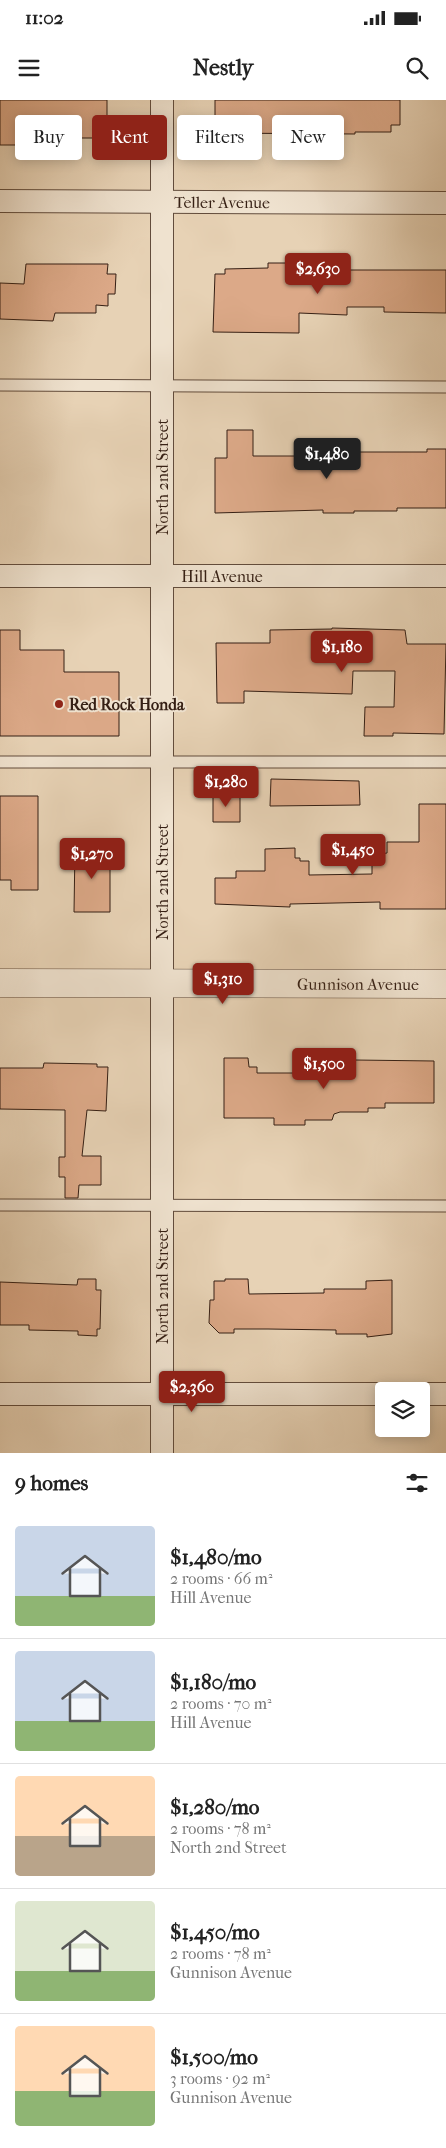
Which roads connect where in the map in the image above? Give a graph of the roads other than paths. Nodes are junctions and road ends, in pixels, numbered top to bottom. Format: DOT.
graph roads {
  1 [pos="162,100"];
  2 [pos="0,201"];
  3 [pos="162,201"];
  4 [pos="446,203"];
  5 [pos="0,385"];
  6 [pos="162,386"];
  7 [pos="446,387"];
  8 [pos="0,576"];
  9 [pos="162,576"];
  10 [pos="446,576"];
  11 [pos="0,762"];
  12 [pos="162,762"];
  13 [pos="446,762"];
  14 [pos="0,983"];
  15 [pos="162,983"];
  16 [pos="446,984"];
  17 [pos="0,1205"];
  18 [pos="162,1205"];
  19 [pos="446,1206"];
  20 [pos="0,1394"];
  21 [pos="162,1394"];
  22 [pos="375,1394"];
  23 [pos="430,1394"];
  24 [pos="446,1394"];
  25 [pos="162,1453"];
  1 -- 3 [label="street, North 2nd Street"];
  2 -- 3 [label="street, Teller Avenue"];
  3 -- 4 [label="street, Teller Avenue"];
  3 -- 6 [label="street, North 2nd Street"];
  5 -- 6 [label="lane"];
  6 -- 7 [label="lane"];
  6 -- 9 [label="street, North 2nd Street"];
  8 -- 9 [label="street, Hill Avenue"];
  9 -- 10 [label="street, Hill Avenue"];
  9 -- 12 [label="street, North 2nd Street"];
  11 -- 12 [label="lane"];
  12 -- 13 [label="lane"];
  12 -- 15 [label="street, North 2nd Street"];
  14 -- 15 [label="street, Gunnison Avenue"];
  15 -- 16 [label="street, Gunnison Avenue"];
  15 -- 18 [label="street, North 2nd Street"];
  17 -- 18 [label="lane"];
  18 -- 19 [label="lane"];
  18 -- 21 [label="street, North 2nd Street"];
  20 -- 21 [label="street"];
  21 -- 22 [label="street"];
  21 -- 25 [label="street, North 2nd Street"];
  23 -- 24 [label="street"];
}
